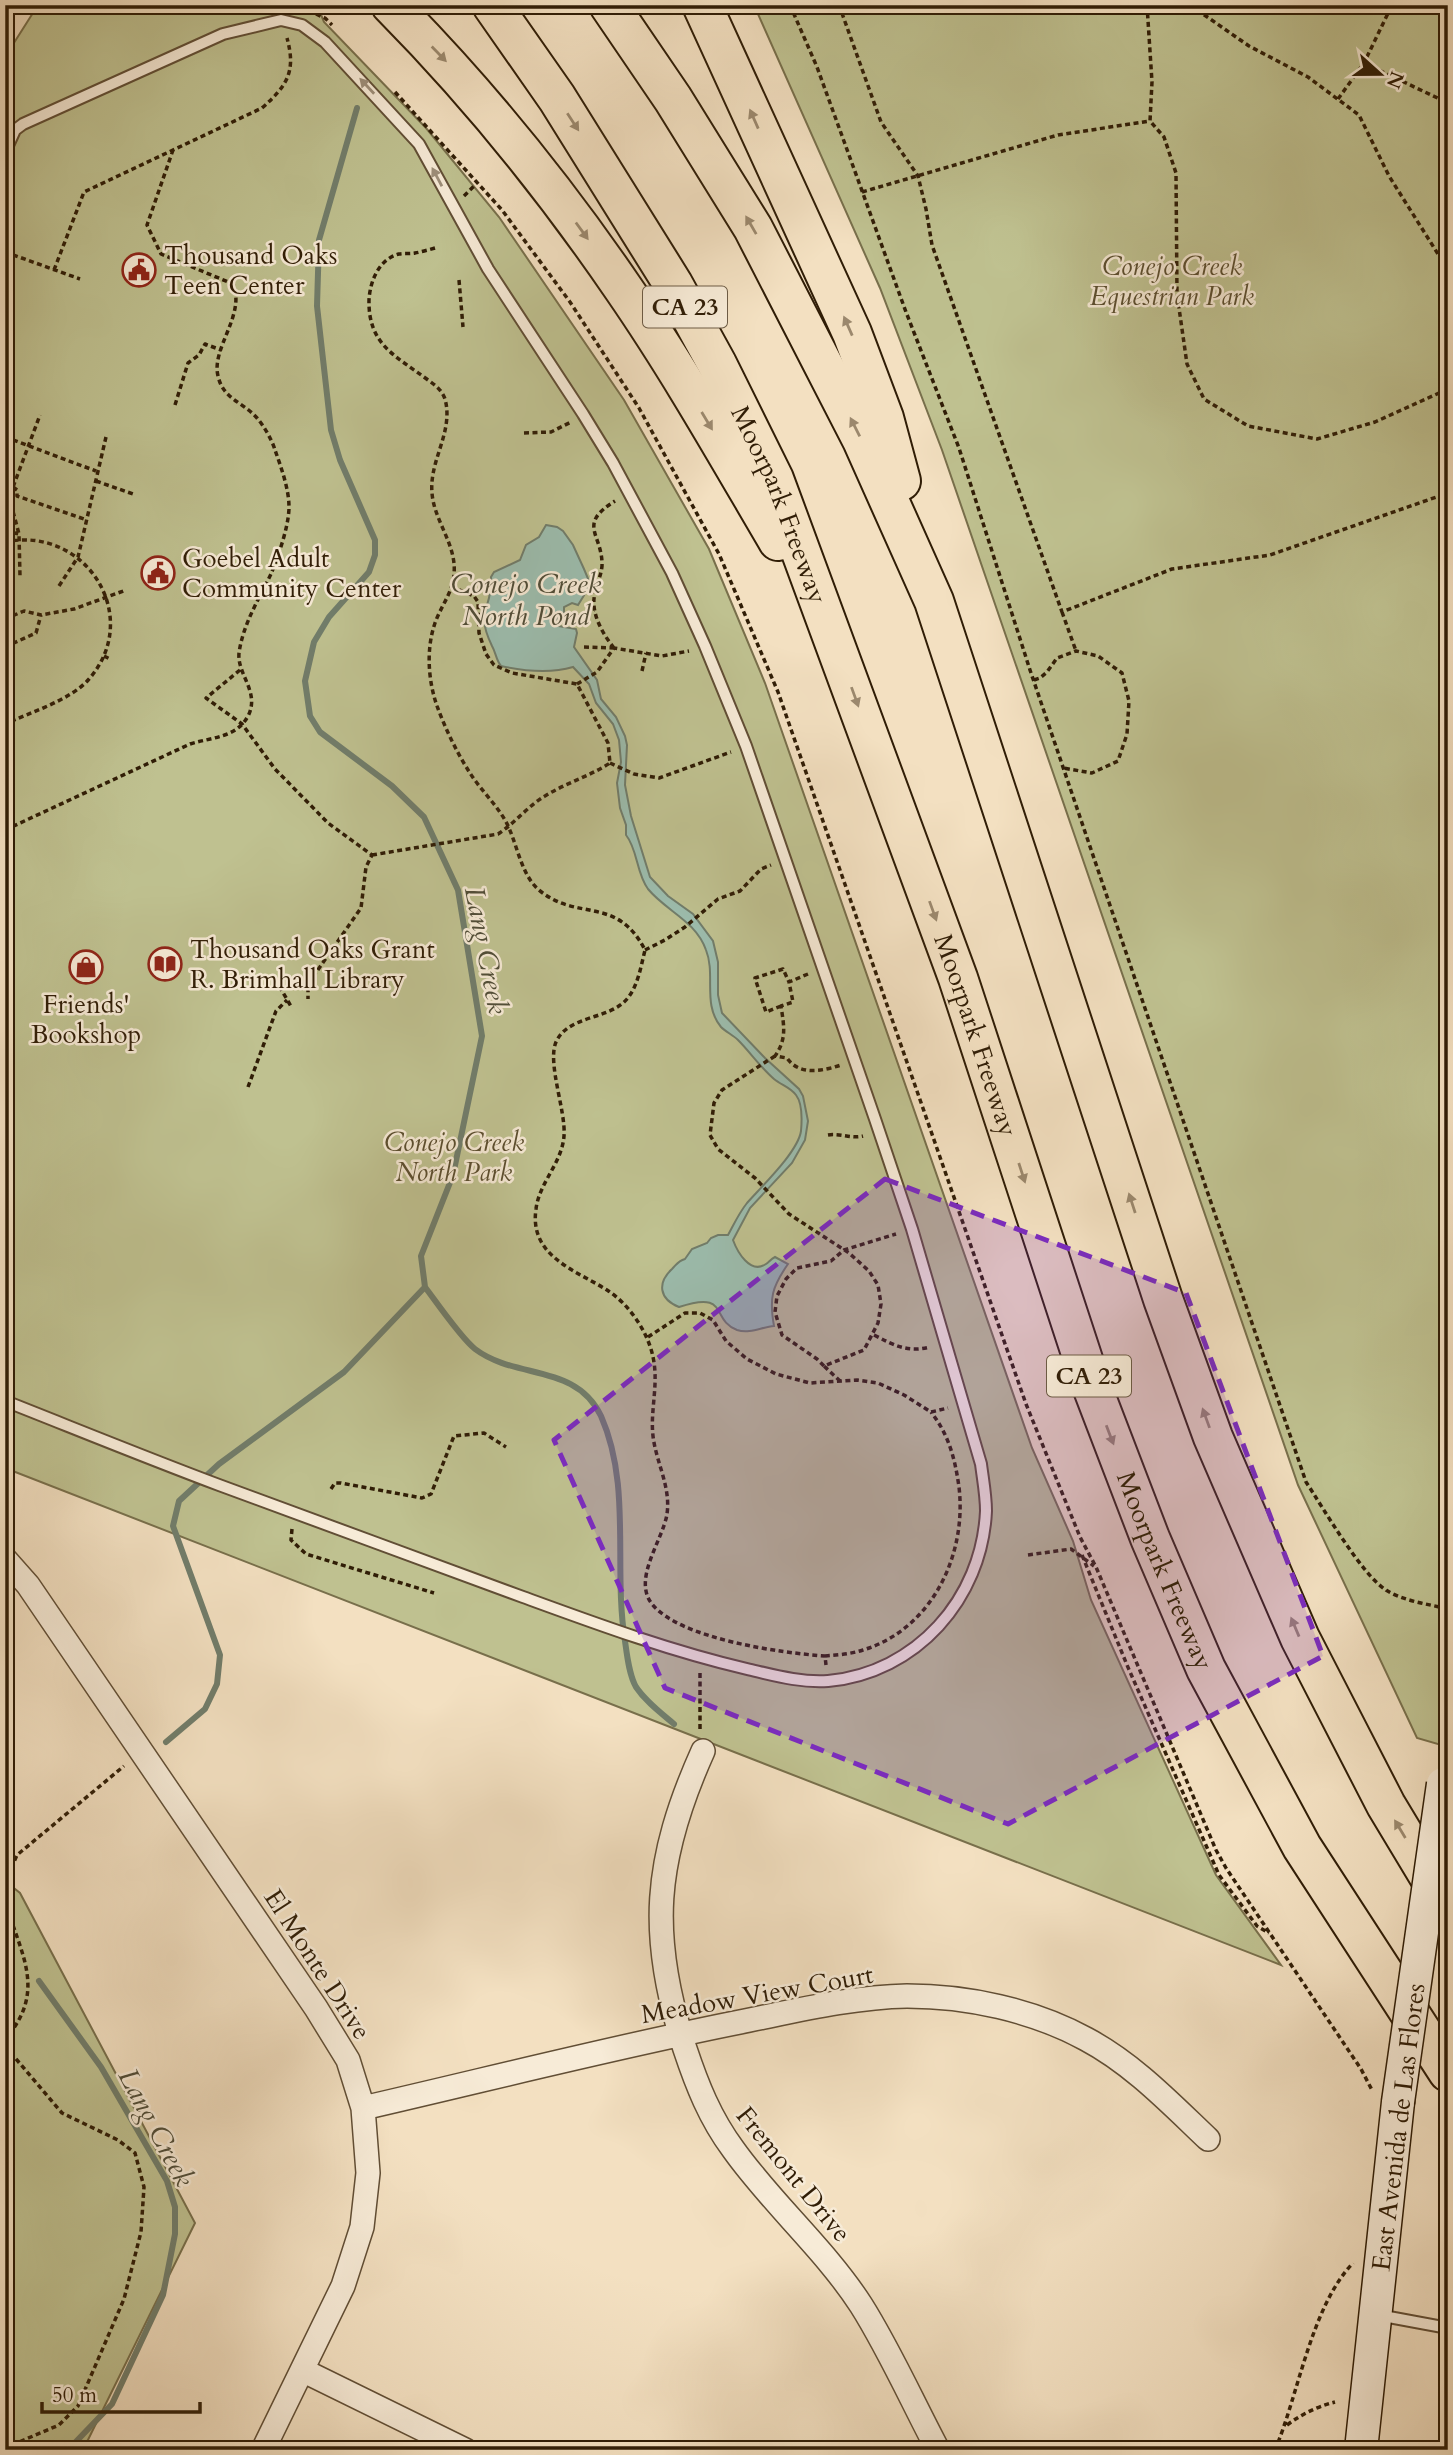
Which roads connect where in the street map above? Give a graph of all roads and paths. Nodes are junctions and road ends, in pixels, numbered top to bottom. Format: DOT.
graph roads {
  1 [pos="391,5"];
  2 [pos="478,5"];
  3 [pos="492,5"];
  4 [pos="609,5"];
  5 [pos="702,5"];
  6 [pos="790,5"];
  7 [pos="839,5"];
  8 [pos="1147,5"];
  9 [pos="1190,5"];
  10 [pos="1392,5"];
  11 [pos="284,29"];
  12 [pos="1364,63"];
  13 [pos="542,77"];
  14 [pos="1338,99"];
  15 [pos="1448,103"];
  16 [pos="1150,121"];
  17 [pos="173,150"];
  18 [pos="5,152"];
  19 [pos="918,176"];
  20 [pos="477,183"];
  21 [pos="862,192"];
  22 [pos="464,196"];
  23 [pos="435,248"];
  24 [pos="5,252"];
  25 [pos="54,270"];
  26 [pos="1448,270"];
  27 [pos="80,279"];
  28 [pos="459,280"];
  29 [pos="463,327"];
  30 [pos="221,350"];
  31 [pos="1448,390"];
  32 [pos="175,405"];
  33 [pos="583,414"];
  34 [pos="40,415"];
  35 [pos="524,433"];
  36 [pos="5,437"];
  37 [pos="106,437"];
  38 [pos="29,446"];
  39 [pos="96,471"];
  40 [pos="96,481"];
  41 [pos="13,487"];
  42 [pos="5,489"];
  43 [pos="628,492"];
  44 [pos="1448,493"];
  45 [pos="133,494"];
  46 [pos="17,496"];
  47 [pos="8,500"];
  48 [pos="87,520"];
  49 [pos="5,531"];
  50 [pos="19,536"];
  51 [pos="5,542"];
  52 [pos="78,557"];
  53 [pos="20,576"];
  54 [pos="59,586"];
  55 [pos="452,587"];
  56 [pos="126,590"];
  57 [pos="107,598"];
  58 [pos="934,601"];
  59 [pos="594,610"];
  60 [pos="1062,612"];
  61 [pos="41,615"];
  62 [pos="5,620"];
  63 [pos="570,620"];
  64 [pos="832,633"];
  65 [pos="705,646"];
  66 [pos="5,647"];
  67 [pos="584,647"];
  68 [pos="614,648"];
  69 [pos="1076,651"];
  70 [pos="646,653"];
  71 [pos="104,656"];
  72 [pos="110,659"];
  73 [pos="240,670"];
  74 [pos="642,671"];
  75 [pos="1033,680"];
  76 [pos="577,684"];
  77 [pos="5,724"];
  78 [pos="242,724"];
  79 [pos="746,746"];
  80 [pos="610,763"];
  81 [pos="1063,768"];
  82 [pos="509,828"];
  83 [pos="5,830"];
  84 [pos="372,855"];
  85 [pos="785,859"];
  86 [pos="645,950"];
  87 [pos="823,968"];
  88 [pos="275,979"];
  89 [pos="789,982"];
  90 [pos="309,999"];
  91 [pos="287,1000"];
  92 [pos="781,1006"];
  93 [pos="292,1008"];
  94 [pos="775,1056"];
  95 [pos="855,1059"];
  96 [pos="248,1087"];
  97 [pos="879,1130"];
  98 [pos="828,1135"];
  99 [pos="912,1229"];
  100 [pos="844,1250"];
  101 [pos="874,1335"];
  102 [pos="648,1337"];
  103 [pos="946,1344"];
  104 [pos="824,1366"];
  105 [pos="841,1382"];
  106 [pos="5,1401"];
  107 [pos="963,1404"];
  108 [pos="931,1412"];
  109 [pos="506,1447"];
  110 [pos="331,1489"];
  111 [pos="296,1514"];
  112 [pos="5,1525"];
  113 [pos="5,1530"];
  114 [pos="1028,1555"];
  115 [pos="1082,1555"];
  116 [pos="5,1559"];
  117 [pos="431,1584"];
  118 [pos="1448,1609"];
  119 [pos="825,1656"];
  120 [pos="700,1657"];
  121 [pos="828,1681"];
  122 [pos="703,1751"];
  123 [pos="141,1752"];
  124 [pos="1446,1774"];
  125 [pos="5,1894"];
  126 [pos="5,1901"];
  127 [pos="1448,1908"];
  128 [pos="1270,1934"];
  129 [pos="680,2034"];
  130 [pos="5,2039"];
  131 [pos="5,2046"];
  132 [pos="1448,2072"];
  133 [pos="1386,2098"];
  134 [pos="363,2108"];
  135 [pos="1208,2139"];
  136 [pos="1353,2263"];
  137 [pos="1376,2314"];
  138 [pos="1448,2328"];
  139 [pos="302,2370"];
  140 [pos="1335,2402"];
  141 [pos="1285,2427"];
  142 [pos="5,2448"];
  143 [pos="263,2450"];
  144 [pos="465,2450"];
  145 [pos="938,2450"];
  146 [pos="1275,2450"];
  147 [pos="1361,2450"];
  1 -- 64 [label="highway, one-way"];
  2 -- 13 [label="highway"];
  3 -- 13 [label="highway, Moorpark Freeway / CA 23"];
  58 -- 4 [label="highway, one-way"];
  58 -- 5 [label="highway, one-way"];
  6 -- 21 [label="path"];
  7 -- 19 [label="path"];
  8 -- 16 [label="path"];
  9 -- 14 [label="path"];
  10 -- 12 [label="path"];
  11 -- 17 [label="path"];
  12 -- 14 [label="path"];
  12 -- 15 [label="path"];
  13 -- 64 [label="highway, Moorpark Freeway / CA 23, one-way"];
  14 -- 26 [label="path"];
  16 -- 19 [label="path"];
  16 -- 31 [label="path"];
  17 -- 25 [label="path"];
  17 -- 30 [label="path"];
  33 -- 18 [label="lane, one-way"];
  19 -- 21 [label="path"];
  19 -- 60 [label="path"];
  20 -- 22 [label="path"];
  21 -- 75 [label="path"];
  23 -- 55 [label="path"];
  24 -- 25 [label="path"];
  25 -- 27 [label="path"];
  28 -- 29 [label="path"];
  30 -- 32 [label="path"];
  30 -- 73 [label="path"];
  33 -- 35 [label="path"];
  33 -- 43 [label="lane"];
  34 -- 38 [label="path"];
  36 -- 38 [label="path"];
  37 -- 39 [label="path"];
  38 -- 39 [label="path"];
  38 -- 41 [label="path"];
  39 -- 40 [label="path"];
  40 -- 45 [label="path"];
  40 -- 48 [label="path"];
  41 -- 42 [label="path"];
  41 -- 46 [label="path"];
  43 -- 59 [label="path"];
  43 -- 65 [label="lane"];
  44 -- 60 [label="path"];
  46 -- 47 [label="path"];
  46 -- 48 [label="path"];
  47 -- 50 [label="path"];
  48 -- 52 [label="path"];
  49 -- 50 [label="path"];
  50 -- 51 [label="path"];
  50 -- 52 [label="path"];
  50 -- 53 [label="path"];
  52 -- 54 [label="path"];
  52 -- 57 [label="path"];
  55 -- 76 [label="path"];
  55 -- 82 [label="path"];
  56 -- 57 [label="path"];
  57 -- 61 [label="path"];
  57 -- 71 [label="path"];
  127 -- 58 [label="highway, one-way"];
  59 -- 63 [label="path"];
  59 -- 68 [label="path"];
  60 -- 69 [label="path"];
  61 -- 62 [label="path"];
  61 -- 66 [label="path"];
  64 -- 132 [label="highway, Moorpark Freeway / CA 23, one-way"];
  65 -- 70 [label="path"];
  65 -- 79 [label="lane"];
  67 -- 68 [label="path"];
  68 -- 70 [label="path"];
  68 -- 76 [label="path"];
  69 -- 75 [label="path"];
  69 -- 81 [label="path"];
  70 -- 74 [label="path"];
  71 -- 72 [label="path"];
  71 -- 77 [label="path"];
  73 -- 78 [label="path"];
  73 -- 78 [label="path"];
  75 -- 81 [label="path"];
  76 -- 80 [label="path"];
  78 -- 83 [label="path"];
  78 -- 84 [label="path"];
  79 -- 80 [label="path"];
  79 -- 85 [label="lane"];
  80 -- 82 [label="path"];
  81 -- 118 [label="path"];
  82 -- 84 [label="path"];
  82 -- 86 [label="path"];
  84 -- 90 [label="path"];
  85 -- 86 [label="path"];
  85 -- 87 [label="lane"];
  86 -- 102 [label="path"];
  87 -- 89 [label="path"];
  87 -- 95 [label="lane"];
  88 -- 91 [label="path"];
  89 -- 92 [label="path"];
  89 -- 92 [label="path"];
  91 -- 93 [label="path"];
  91 -- 96 [label="path"];
  92 -- 94 [label="path"];
  94 -- 95 [label="path"];
  94 -- 100 [label="path"];
  95 -- 97 [label="lane"];
  97 -- 98 [label="path"];
  97 -- 99 [label="lane"];
  99 -- 100 [label="path"];
  99 -- 103 [label="lane"];
  100 -- 101 [label="path"];
  100 -- 104 [label="path"];
  101 -- 103 [label="path"];
  101 -- 104 [label="path"];
  102 -- 105 [label="path"];
  102 -- 119 [label="path"];
  103 -- 107 [label="lane"];
  104 -- 105 [label="path"];
  105 -- 108 [label="path"];
  106 -- 111 [label="lane"];
  107 -- 108 [label="path"];
  107 -- 121 [label="lane"];
  108 -- 119 [label="path"];
  109 -- 110 [label="path"];
  111 -- 117 [label="path"];
  111 -- 120 [label="lane"];
  112 -- 113 [label="path"];
  114 -- 115 [label="path"];
  115 -- 128 [label="path"];
  115 -- 128 [label="path"];
  116 -- 123 [label="street, El Monte Drive"];
  119 -- 121 [label="path"];
  120 -- 121 [label="lane"];
  120 -- 122 [label="path"];
  122 -- 129 [label="street, Fremont Drive"];
  123 -- 125 [label="path"];
  123 -- 134 [label="street, El Monte Drive"];
  124 -- 133 [label="street, East Avenida de Las Flores, bridge"];
  126 -- 130 [label="path"];
  128 -- 133 [label="path"];
  129 -- 134 [label="street, Meadow View Court"];
  129 -- 135 [label="street, Meadow View Court"];
  129 -- 145 [label="street, Fremont Drive"];
  131 -- 142 [label="path"];
  133 -- 137 [label="street, East Avenida de Las Flores"];
  134 -- 139 [label="street, El Monte Drive"];
  136 -- 141 [label="path"];
  137 -- 138 [label="lane"];
  137 -- 147 [label="street, East Avenida de Las Flores"];
  139 -- 143 [label="street, El Monte Drive"];
  139 -- 144 [label="street"];
  140 -- 141 [label="path"];
  141 -- 146 [label="path"];
}
